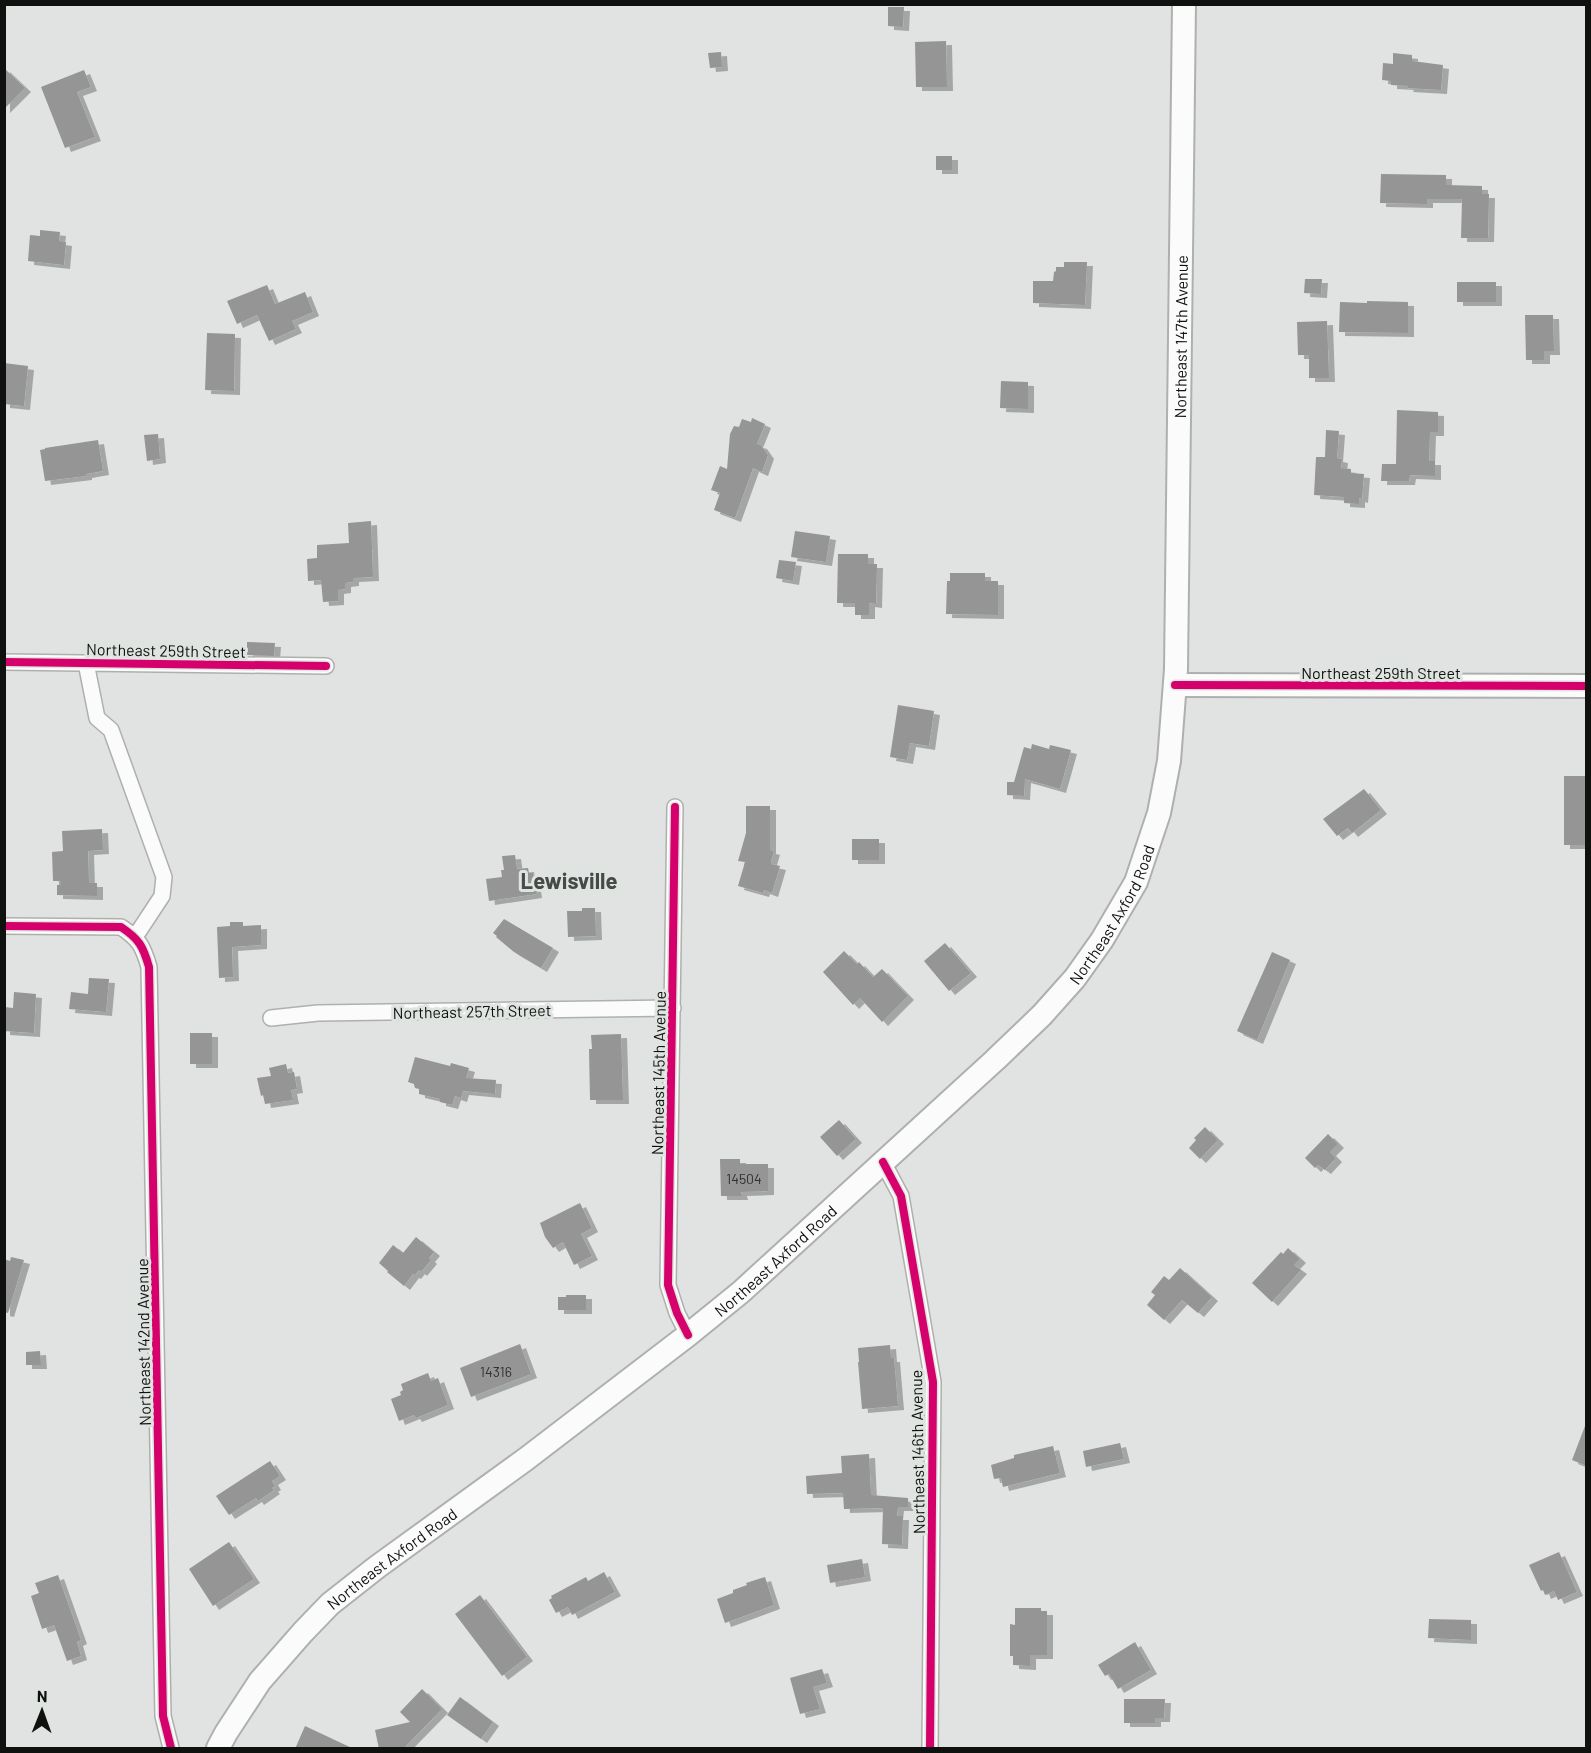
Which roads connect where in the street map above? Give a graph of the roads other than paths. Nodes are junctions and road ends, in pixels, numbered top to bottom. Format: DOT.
graph roads {
  1 [pos="1184,4"];
  2 [pos="4,662"];
  3 [pos="86,663"];
  4 [pos="326,666"];
  5 [pos="1175,677"];
  6 [pos="1587,686"];
  7 [pos="675,807"];
  8 [pos="4,926"];
  9 [pos="135,937"];
  10 [pos="673,1008"];
  11 [pos="271,1018"];
  12 [pos="883,1162"];
  13 [pos="688,1335"];
  14 [pos="171,1749"];
  15 [pos="219,1749"];
  16 [pos="930,1749"];
  1 -- 5 [label="main road, Northeast 147th Avenue"];
  2 -- 3 [label="street, Northeast 259th Street"];
  3 -- 4 [label="street, Northeast 259th Street"];
  3 -- 9 [label="street"];
  5 -- 6 [label="main road, Northeast 259th Street"];
  5 -- 12 [label="main road, Northeast Axford Road"];
  7 -- 10 [label="street, Northeast 145th Avenue"];
  8 -- 9 [label="street"];
  9 -- 14 [label="street, Northeast 142nd Avenue"];
  10 -- 11 [label="street, Northeast 257th Street"];
  10 -- 13 [label="street, Northeast 145th Avenue"];
  12 -- 13 [label="main road, Northeast Axford Road"];
  12 -- 16 [label="street, Northeast 146th Avenue"];
  13 -- 15 [label="main road, Northeast Axford Road"];
}
